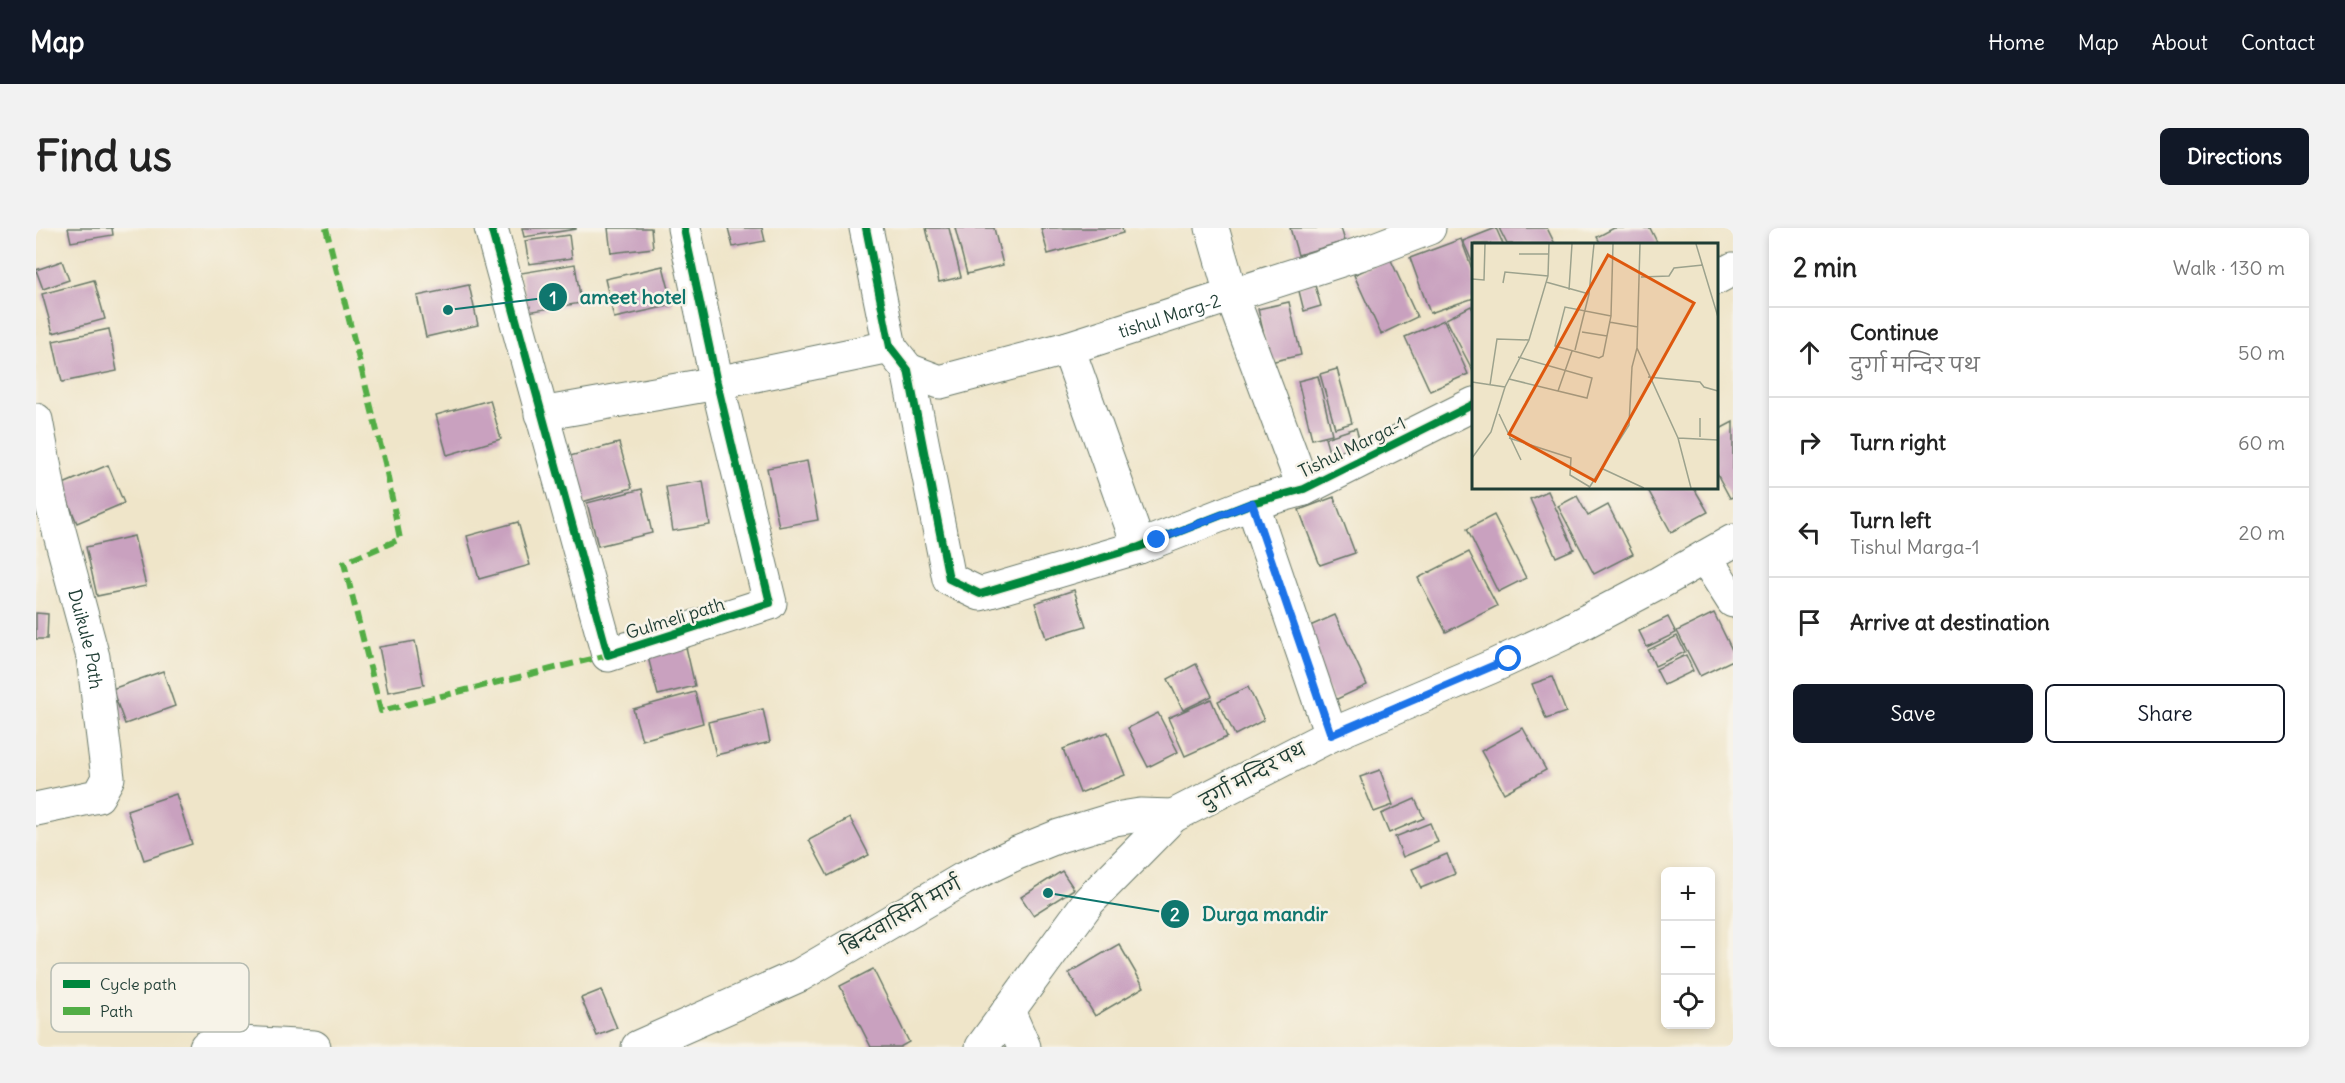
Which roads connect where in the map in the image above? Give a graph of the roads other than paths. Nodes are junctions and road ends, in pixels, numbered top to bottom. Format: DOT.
graph roads {
  1 [pos="491,228"];
  2 [pos="684,228"];
  3 [pos="866,228"];
  4 [pos="1212,228"];
  5 [pos="1429,228"];
  6 [pos="1369,239"];
  7 [pos="1733,270"];
  8 [pos="1718,277"];
  9 [pos="1231,294"];
  10 [pos="1068,348"];
  11 [pos="899,358"];
  12 [pos="717,383"];
  13 [pos="1472,405"];
  14 [pos="541,414"];
  15 [pos="36,420"];
  16 [pos="1304,489"];
  17 [pos="1252,503"];
  18 [pos="1733,541"];
  19 [pos="1138,547"];
  20 [pos="1705,557"];
  21 [pos="1733,601"];
  22 [pos="1331,735"];
  23 [pos="36,808"];
  24 [pos="1173,816"];
  25 [pos="1008,1011"];
  26 [pos="206,1047"];
  27 [pos="314,1047"];
  28 [pos="638,1047"];
  29 [pos="982,1047"];
  30 [pos="1024,1047"];
  1 -- 14 [label="street, Gulmeli path"];
  2 -- 12 [label="street, Gulmeli path"];
  3 -- 11 [label="street"];
  4 -- 9 [label="street"];
  5 -- 6 [label="street, tishul Marg-2"];
  6 -- 9 [label="street, tishul Marg-2"];
  7 -- 8 [label="street"];
  9 -- 10 [label="street, tishul Marg-2"];
  9 -- 16 [label="street"];
  10 -- 11 [label="street, tishul Marg-2"];
  10 -- 19 [label="street"];
  11 -- 12 [label="street"];
  11 -- 19 [label="street, Tishul Marga-1"];
  12 -- 14 [label="street"];
  12 -- 14 [label="street, Gulmeli path"];
  13 -- 16 [label="street, Tishul Marga-1"];
  15 -- 23 [label="street, Duikule Path"];
  16 -- 17 [label="street, Tishul Marga-1"];
  17 -- 19 [label="street, Tishul Marga-1"];
  17 -- 22 [label="street"];
  18 -- 20 [label="street, दुर्गा मन्दिर पथ"];
  20 -- 21 [label="street"];
  20 -- 22 [label="street, दुर्गा मन्दिर पथ"];
  22 -- 24 [label="street, दुर्गा मन्दिर पथ"];
  24 -- 25 [label="street, दुर्गा मन्दिर पथ"];
  24 -- 28 [label="street, बिन्दवासिनी मार्ग"];
  25 -- 29 [label="street, दुर्गा मन्दिर पथ"];
  25 -- 30 [label="street"];
  26 -- 27 [label="street"];
}
